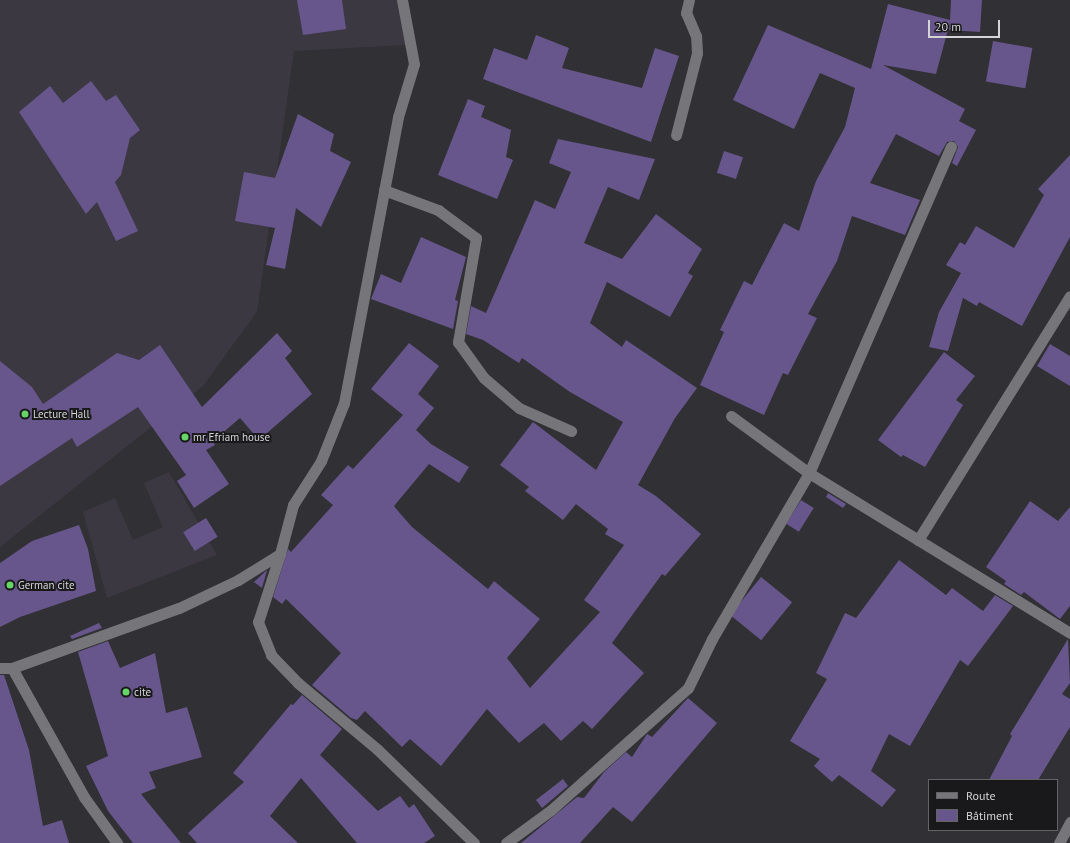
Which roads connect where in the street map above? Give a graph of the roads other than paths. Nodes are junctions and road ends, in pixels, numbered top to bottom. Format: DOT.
graph roads {
  1 [pos="402,0"];
  2 [pos="689,0"];
  3 [pos="676,135"];
  4 [pos="951,147"];
  5 [pos="384,190"];
  6 [pos="1070,296"];
  7 [pos="731,416"];
  8 [pos="571,431"];
  9 [pos="810,473"];
  10 [pos="918,540"];
  11 [pos="280,554"];
  12 [pos="1070,633"];
  13 [pos="0,668"];
  14 [pos="12,668"];
  15 [pos="1070,822"];
  16 [pos="117,843"];
  17 [pos="474,843"];
  18 [pos="506,843"];
  19 [pos="1059,843"];
  1 -- 5 [label="street"];
  2 -- 3 [label="street"];
  4 -- 9 [label="street"];
  5 -- 8 [label="street"];
  5 -- 11 [label="street"];
  6 -- 10 [label="street"];
  7 -- 9 [label="street"];
  9 -- 10 [label="street"];
  9 -- 18 [label="street"];
  10 -- 12 [label="street"];
  11 -- 14 [label="street"];
  11 -- 17 [label="street"];
  13 -- 14 [label="street"];
  14 -- 16 [label="street"];
  15 -- 19 [label="street"];
}
